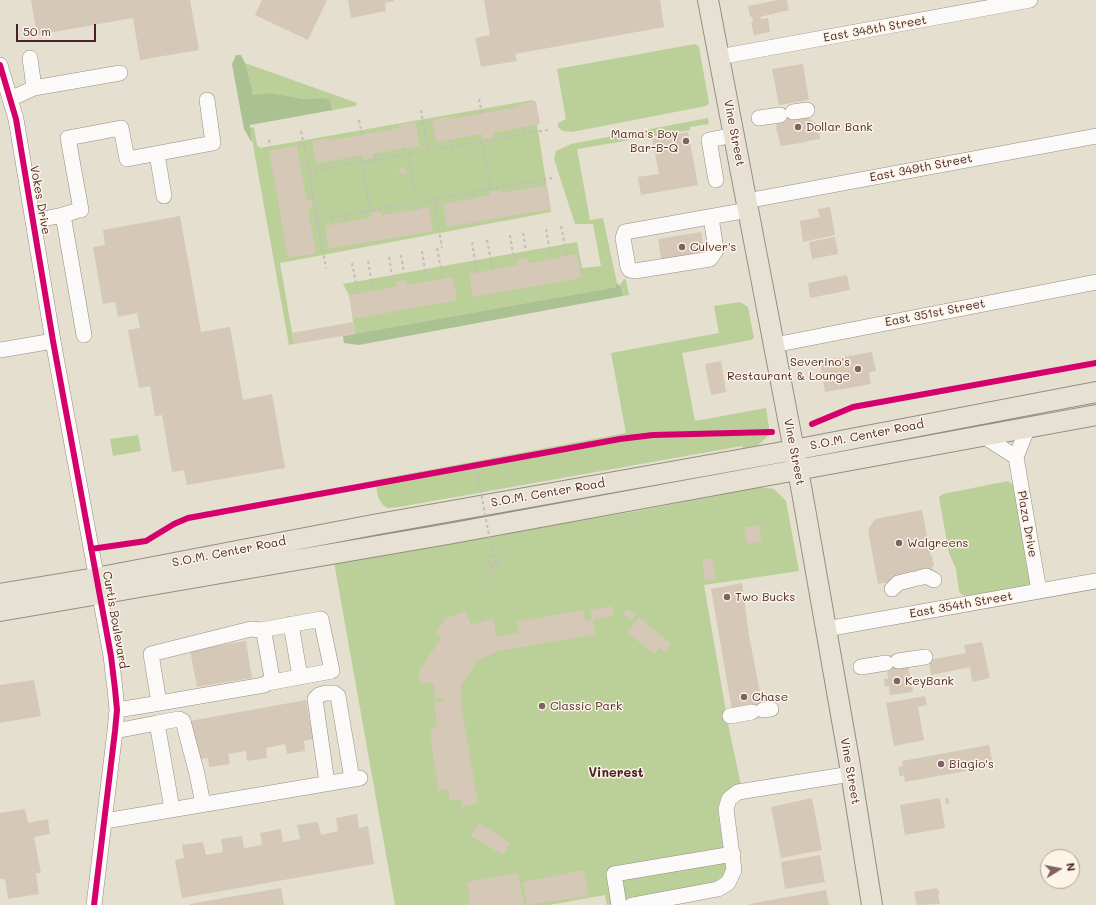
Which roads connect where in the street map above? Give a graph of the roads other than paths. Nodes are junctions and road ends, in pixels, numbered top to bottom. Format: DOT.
graph roads {
  1 [pos="708,0"];
  2 [pos="1030,0"];
  3 [pos="719,57"];
  4 [pos="30,58"];
  5 [pos="0,65"];
  6 [pos="120,73"];
  7 [pos="34,88"];
  8 [pos="10,99"];
  9 [pos="207,100"];
  10 [pos="793,112"];
  11 [pos="759,118"];
  12 [pos="734,135"];
  13 [pos="1096,136"];
  14 [pos="157,154"];
  15 [pos="716,180"];
  16 [pos="164,196"];
  17 [pos="747,206"];
  18 [pos="73,212"];
  19 [pos="712,217"];
  20 [pos="32,221"];
  21 [pos="1096,282"];
  22 [pos="84,335"];
  23 [pos="53,341"];
  24 [pos="774,344"];
  25 [pos="0,350"];
  26 [pos="1096,392"];
  27 [pos="1096,415"];
  28 [pos="1028,427"];
  29 [pos="983,436"];
  30 [pos="794,449"];
  31 [pos="1016,457"];
  32 [pos="798,470"];
  33 [pos="934,580"];
  34 [pos="1096,581"];
  35 [pos="98,586"];
  36 [pos="892,589"];
  37 [pos="1039,591"];
  38 [pos="0,594"];
  39 [pos="0,610"];
  40 [pos="291,624"];
  41 [pos="826,629"];
  42 [pos="261,630"];
  43 [pos="925,657"];
  44 [pos="861,667"];
  45 [pos="300,677"];
  46 [pos="267,683"];
  47 [pos="159,703"];
  48 [pos="117,710"];
  49 [pos="762,711"];
  50 [pos="730,716"];
  51 [pos="156,723"];
  52 [pos="115,731"];
  53 [pos="851,774"];
  54 [pos="327,783"];
  55 [pos="203,804"];
  56 [pos="172,809"];
  57 [pos="105,821"];
  58 [pos="733,854"];
  59 [pos="94,905"];
  60 [pos="619,905"];
  61 [pos="632,905"];
  62 [pos="872,905"];
  1 -- 3 [label="main road, Vine Street"];
  2 -- 3 [label="street, East 348th Street"];
  3 -- 12 [label="main road, Vine Street"];
  4 -- 7 [label="street"];
  5 -- 8 [label="street, Vokes Drive"];
  6 -- 7 [label="street"];
  7 -- 8 [label="street"];
  8 -- 20 [label="street, Vokes Drive"];
  9 -- 14 [label="street"];
  10 -- 11 [label="street"];
  12 -- 15 [label="street"];
  12 -- 17 [label="main road, Vine Street"];
  13 -- 17 [label="street, East 349th Street"];
  14 -- 16 [label="street"];
  14 -- 18 [label="street"];
  17 -- 19 [label="street, East 349th Street"];
  17 -- 24 [label="main road, Vine Street"];
  18 -- 20 [label="street"];
  18 -- 22 [label="street"];
  19 -- 19 [label="street, East 349th Street"];
  20 -- 23 [label="street, Vokes Drive"];
  21 -- 24 [label="street, East 351st Street"];
  23 -- 25 [label="street"];
  23 -- 35 [label="street, Curtis Boulevard"];
  24 -- 30 [label="main road, Vine Street"];
  26 -- 30 [label="main road, S.O.M. Center Road"];
  27 -- 28 [label="main road, S.O.M. Center Road"];
  28 -- 29 [label="main road, S.O.M. Center Road"];
  28 -- 31 [label="street"];
  29 -- 31 [label="street"];
  29 -- 32 [label="main road, S.O.M. Center Road"];
  30 -- 32 [label="main road, Vine Street"];
  30 -- 35 [label="main road, S.O.M. Center Road"];
  31 -- 37 [label="street, Plaza Drive"];
  32 -- 35 [label="main road, S.O.M. Center Road"];
  32 -- 41 [label="main road, Vine Street"];
  33 -- 36 [label="street"];
  34 -- 37 [label="street, East 354th Street"];
  35 -- 38 [label="main road, S.O.M. Center Road"];
  35 -- 39 [label="main road, S.O.M. Center Road"];
  35 -- 48 [label="street, Curtis Boulevard"];
  37 -- 41 [label="street, East 354th Street"];
  40 -- 42 [label="street"];
  40 -- 45 [label="street"];
  40 -- 45 [label="street"];
  41 -- 53 [label="main road, Vine Street"];
  42 -- 46 [label="street"];
  42 -- 47 [label="street"];
  43 -- 44 [label="street"];
  45 -- 46 [label="street"];
  46 -- 47 [label="street"];
  47 -- 48 [label="street"];
  48 -- 52 [label="street, Curtis Boulevard"];
  49 -- 50 [label="street"];
  51 -- 52 [label="street"];
  51 -- 55 [label="street"];
  51 -- 56 [label="street"];
  52 -- 57 [label="street, Curtis Boulevard"];
  53 -- 58 [label="street"];
  53 -- 62 [label="main road, Vine Street"];
  54 -- 54 [label="street"];
  54 -- 55 [label="street"];
  55 -- 56 [label="street"];
  56 -- 57 [label="street"];
  57 -- 59 [label="street, Curtis Boulevard"];
  58 -- 60 [label="street"];
  58 -- 61 [label="street"];
}
